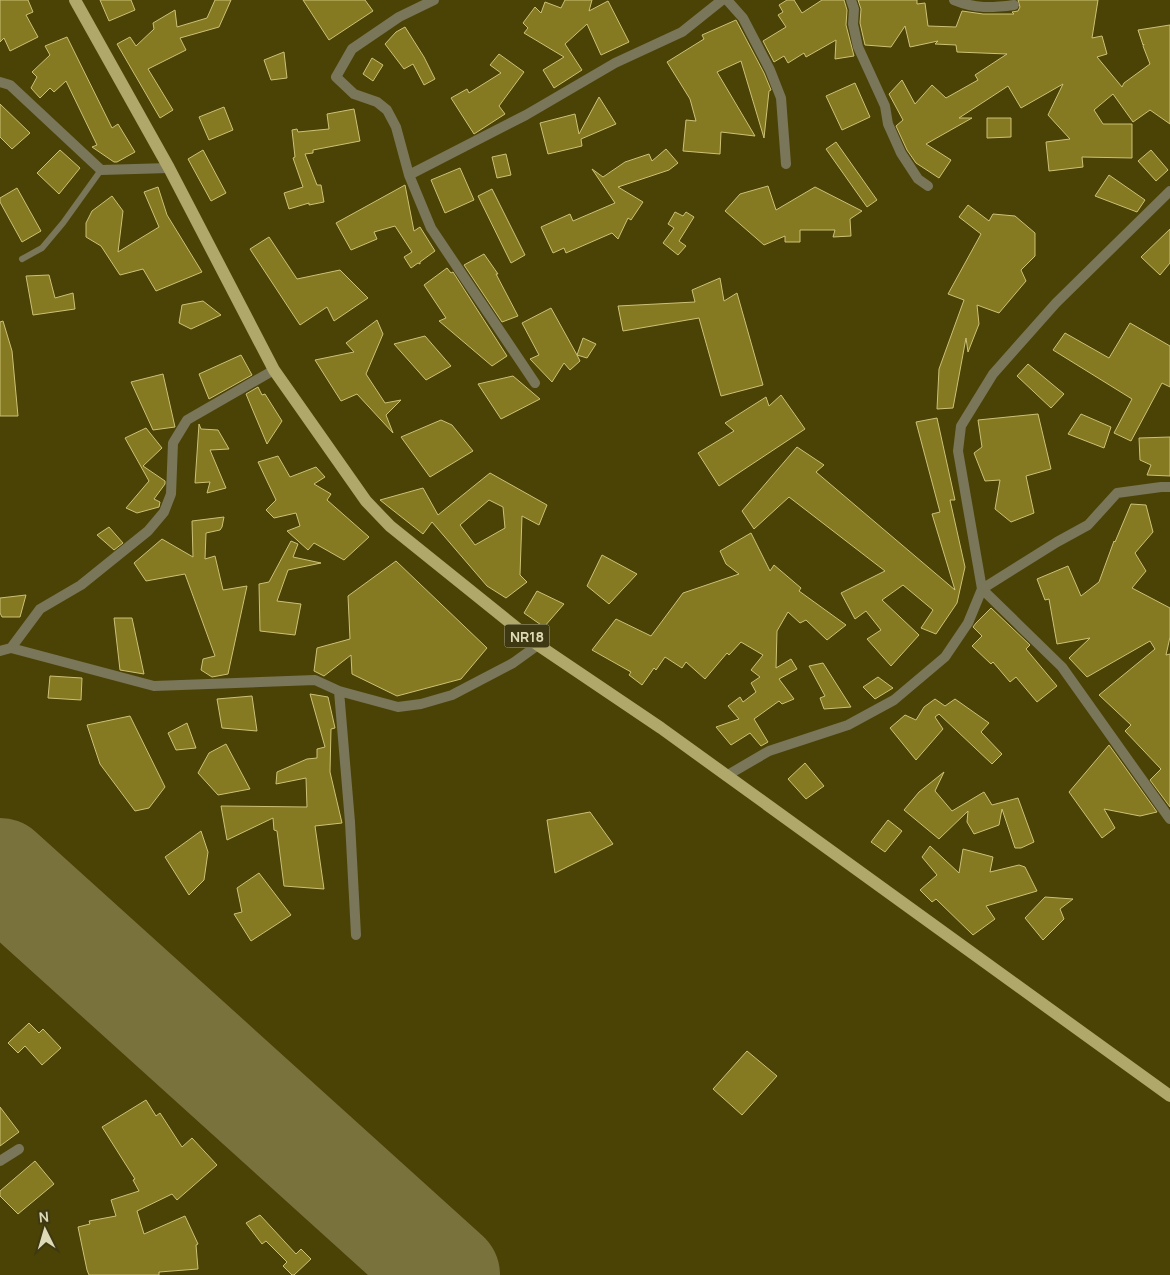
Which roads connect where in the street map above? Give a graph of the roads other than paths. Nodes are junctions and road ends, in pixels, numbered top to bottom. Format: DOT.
graph roads {
  1 [pos="75,0"];
  2 [pos="434,0"];
  3 [pos="722,0"];
  4 [pos="727,0"];
  5 [pos="850,0"];
  6 [pos="954,0"];
  7 [pos="1014,5"];
  8 [pos="0,82"];
  9 [pos="786,164"];
  10 [pos="169,168"];
  11 [pos="101,170"];
  12 [pos="409,174"];
  13 [pos="928,186"];
  14 [pos="1170,191"];
  15 [pos="22,260"];
  16 [pos="274,370"];
  17 [pos="535,383"];
  18 [pos="1170,487"];
  19 [pos="982,589"];
  20 [pos="538,645"];
  21 [pos="12,648"];
  22 [pos="0,651"];
  23 [pos="339,691"];
  24 [pos="726,776"];
  25 [pos="1170,819"];
  26 [pos="356,935"];
  27 [pos="1170,1096"];
  28 [pos="19,1149"];
  29 [pos="0,1161"];
  1 -- 10 [label="main road, NR18"];
  2 -- 12 [label="street"];
  3 -- 12 [label="street"];
  4 -- 9 [label="street"];
  5 -- 13 [label="street"];
  6 -- 7 [label="street"];
  8 -- 11 [label="street"];
  10 -- 11 [label="street"];
  10 -- 16 [label="main road, NR18"];
  11 -- 15 [label="lane"];
  12 -- 17 [label="street"];
  14 -- 19 [label="street"];
  16 -- 20 [label="main road, NR18"];
  16 -- 21 [label="street"];
  18 -- 19 [label="street"];
  19 -- 24 [label="street"];
  19 -- 25 [label="street"];
  20 -- 23 [label="street"];
  20 -- 24 [label="main road, NR18"];
  21 -- 22 [label="street"];
  21 -- 23 [label="street"];
  23 -- 26 [label="street"];
  24 -- 27 [label="main road, NR18"];
  28 -- 29 [label="street"];
}
